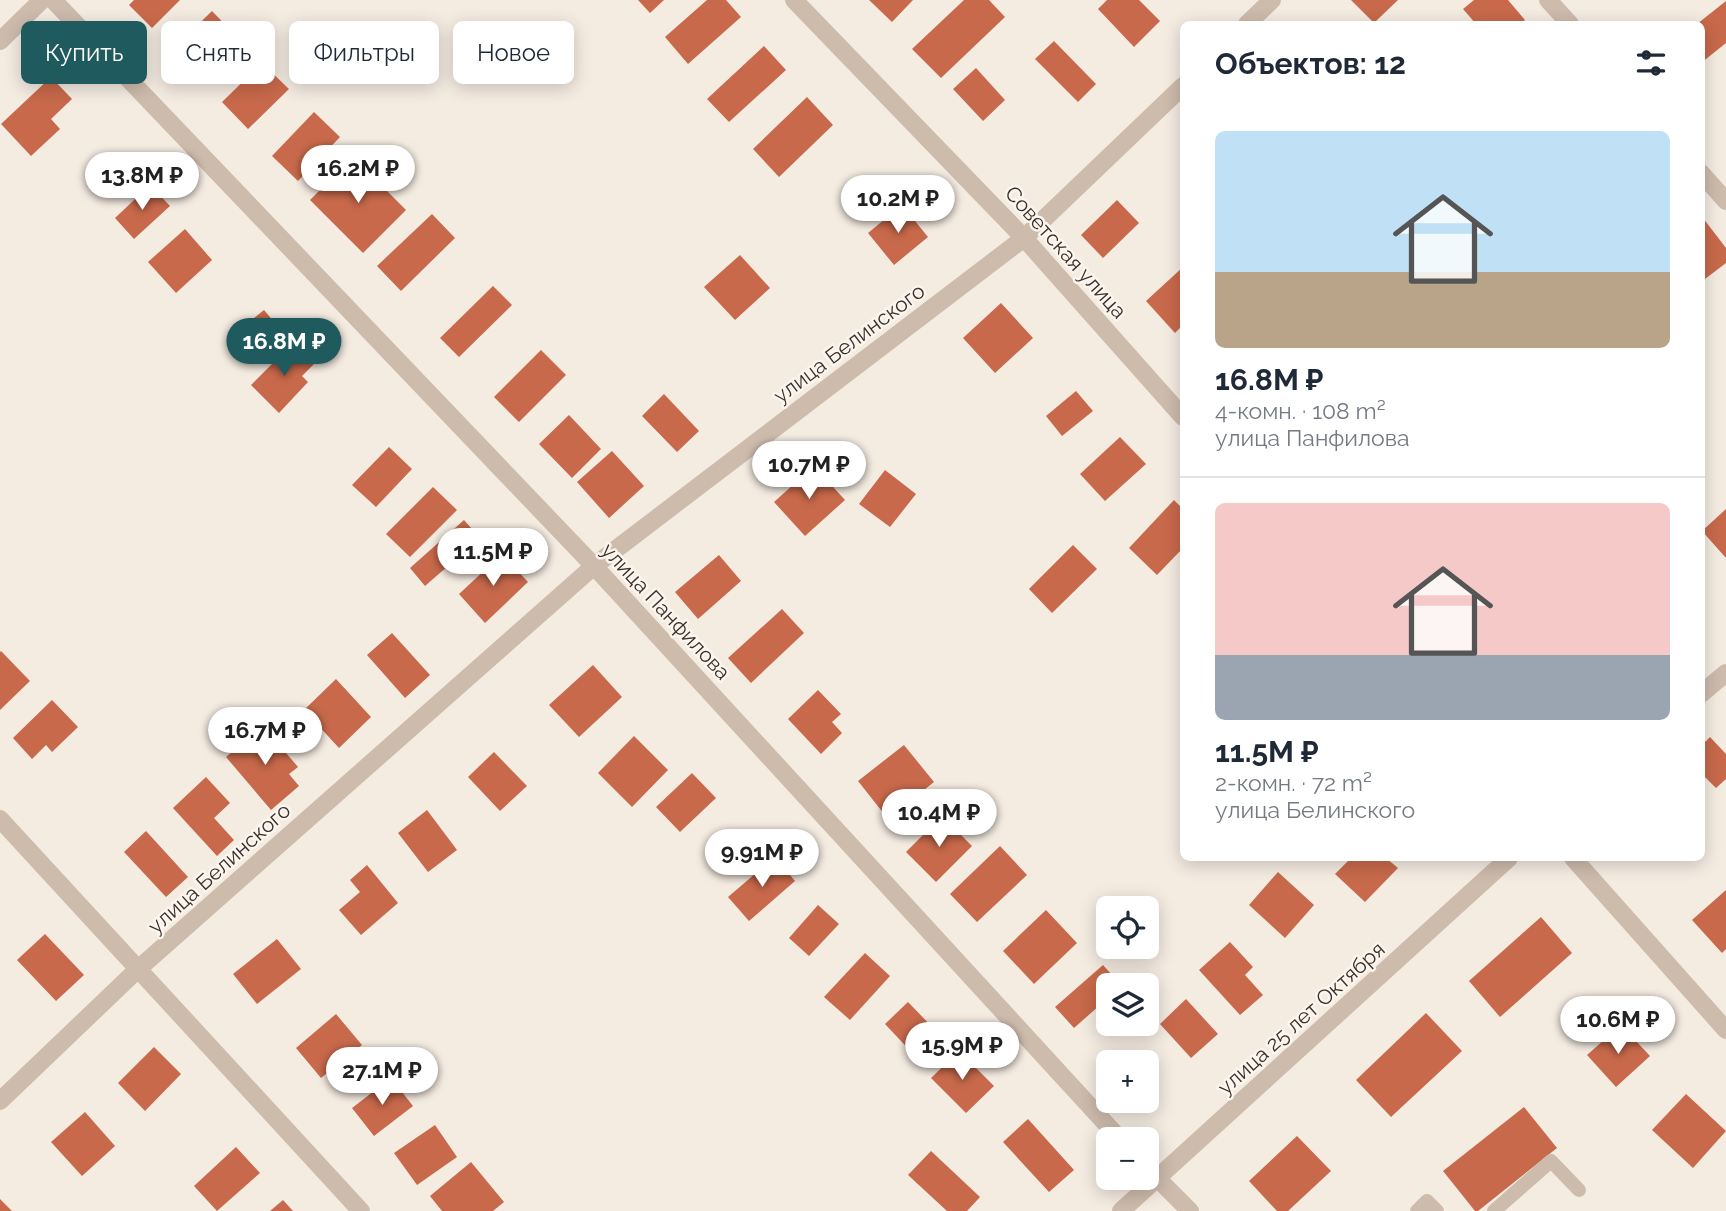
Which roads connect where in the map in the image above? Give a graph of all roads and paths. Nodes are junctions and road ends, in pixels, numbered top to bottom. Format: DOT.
graph roads {
  1 [pos="42,0"];
  2 [pos="53,0"];
  3 [pos="794,0"];
  4 [pos="1272,0"];
  5 [pos="1548,0"];
  6 [pos="1250,21"];
  7 [pos="1567,21"];
  8 [pos="0,41"];
  9 [pos="1180,89"];
  10 [pos="1705,177"];
  11 [pos="1726,201"];
  12 [pos="1024,238"];
  13 [pos="1180,414"];
  14 [pos="594,566"];
  15 [pos="1726,673"];
  16 [pos="1705,691"];
  17 [pos="0,819"];
  18 [pos="1507,861"];
  19 [pos="1576,861"];
  20 [pos="137,970"];
  21 [pos="1726,1030"];
  22 [pos="0,1101"];
  23 [pos="1110,1127"];
  24 [pos="1159,1168"];
  25 [pos="1159,1181"];
  26 [pos="1139,1190"];
  27 [pos="1579,1190"];
  28 [pos="361,1211"];
  29 [pos="1121,1211"];
  30 [pos="1190,1211"];
  31 [pos="1417,1211"];
  32 [pos="1437,1211"];
  33 [pos="1494,1211"];
  1 -- 8 [label="street"];
  2 -- 14 [label="street, улица Панфилова"];
  3 -- 12 [label="street, Советская улица"];
  4 -- 6 [label="street"];
  5 -- 7 [label="street"];
  9 -- 12 [label="street, улица Белинского"];
  10 -- 11 [label="street"];
  12 -- 13 [label="street, Советская улица"];
  12 -- 14 [label="street, улица Белинского"];
  14 -- 20 [label="street, улица Белинского"];
  14 -- 23 [label="street, улица Панфилова"];
  15 -- 16 [label="street"];
  17 -- 20 [label="street"];
  18 -- 24 [label="street, улица 25 лет Октября"];
  19 -- 21 [label="street"];
  20 -- 22 [label="street, улица Белинского"];
  20 -- 28 [label="street"];
  25 -- 30 [label="street"];
  26 -- 29 [label="street, улица 25 лет Октября"];
  27 -- 33 [label="lane"];
  31 -- 32 [label="lane"];
}
